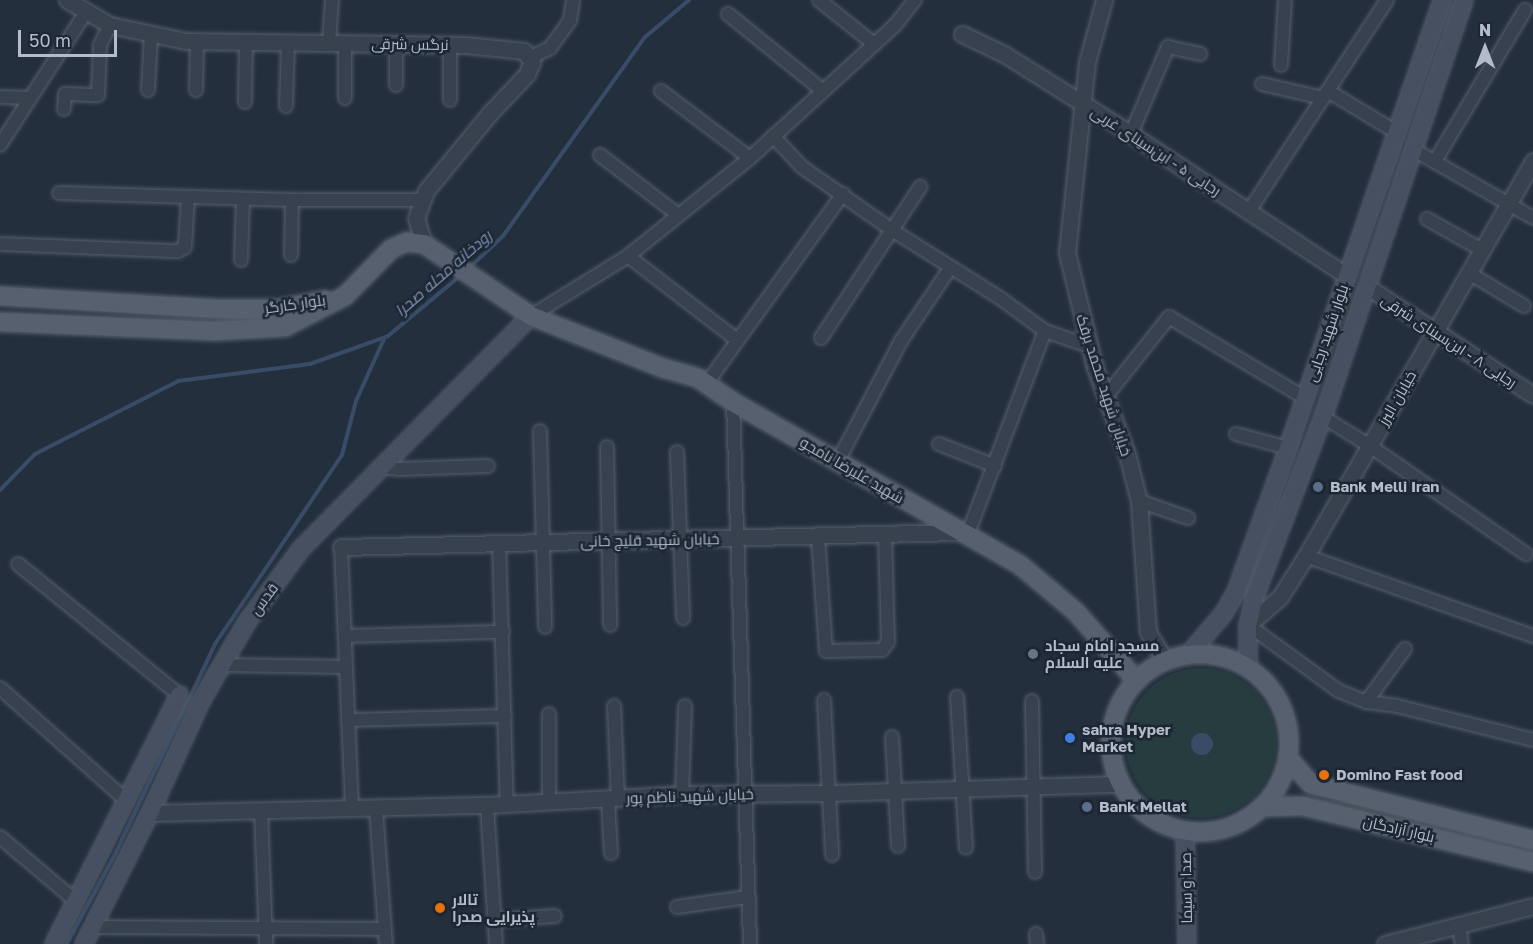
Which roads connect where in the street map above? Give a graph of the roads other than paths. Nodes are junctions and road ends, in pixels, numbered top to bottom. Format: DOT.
graph roads {
  1 [pos="67,0"];
  2 [pos="332,0"];
  3 [pos="573,0"];
  4 [pos="819,0"];
  5 [pos="915,0"];
  6 [pos="1104,0"];
  7 [pos="1285,0"];
  8 [pos="1387,0"];
  9 [pos="1442,0"];
  10 [pos="1464,0"];
  11 [pos="1525,10"];
  12 [pos="86,12"];
  13 [pos="728,14"];
  14 [pos="110,25"];
  15 [pos="962,34"];
  16 [pos="151,35"];
  17 [pos="197,41"];
  18 [pos="246,41"];
  19 [pos="288,42"];
  20 [pos="329,43"];
  21 [pos="345,43"];
  22 [pos="396,44"];
  23 [pos="874,44"];
  24 [pos="450,45"];
  25 [pos="1200,54"];
  26 [pos="529,58"];
  27 [pos="1281,65"];
  28 [pos="1262,84"];
  29 [pos="396,85"];
  30 [pos="148,90"];
  31 [pos="196,90"];
  32 [pos="823,91"];
  33 [pos="661,92"];
  34 [pos="1325,94"];
  35 [pos="0,97"];
  36 [pos="30,98"];
  37 [pos="345,98"];
  38 [pos="450,100"];
  39 [pos="245,102"];
  40 [pos="1084,104"];
  41 [pos="286,106"];
  42 [pos="64,109"];
  43 [pos="1398,133"];
  44 [pos="1131,134"];
  45 [pos="773,136"];
  46 [pos="0,145"];
  47 [pos="1414,150"];
  48 [pos="600,155"];
  49 [pos="750,158"];
  50 [pos="1435,161"];
  51 [pos="1533,161"];
  52 [pos="920,188"];
  53 [pos="59,193"];
  54 [pos="843,194"];
  55 [pos="188,197"];
  56 [pos="243,199"];
  57 [pos="292,200"];
  58 [pos="422,200"];
  59 [pos="1509,203"];
  60 [pos="1249,211"];
  61 [pos="677,214"];
  62 [pos="1533,218"];
  63 [pos="1427,219"];
  64 [pos="892,230"];
  65 [pos="0,244"];
  66 [pos="424,244"];
  67 [pos="1482,250"];
  68 [pos="291,255"];
  69 [pos="628,256"];
  70 [pos="241,260"];
  71 [pos="950,268"];
  72 [pos="1469,273"];
  73 [pos="1347,275"];
  74 [pos="1366,286"];
  75 [pos="0,296"];
  76 [pos="345,296"];
  77 [pos="1524,306"];
  78 [pos="531,316"];
  79 [pos="0,322"];
  80 [pos="1045,330"];
  81 [pos="1435,332"];
  82 [pos="821,338"];
  83 [pos="737,340"];
  84 [pos="1089,346"];
  85 [pos="706,383"];
  86 [pos="1107,395"];
  87 [pos="1533,395"];
  88 [pos="1305,398"];
  89 [pos="733,402"];
  90 [pos="1323,417"];
  91 [pos="540,431"];
  92 [pos="1236,434"];
  93 [pos="939,444"];
  94 [pos="1370,446"];
  95 [pos="607,447"];
  96 [pos="1288,448"];
  97 [pos="676,452"];
  98 [pos="838,461"];
  99 [pos="382,466"];
  100 [pos="488,466"];
  101 [pos="996,466"];
  102 [pos="1139,501"];
  103 [pos="1188,518"];
  104 [pos="963,534"];
  105 [pos="885,535"];
  106 [pos="818,537"];
  107 [pos="736,538"];
  108 [pos="680,540"];
  109 [pos="608,541"];
  110 [pos="499,542"];
  111 [pos="543,543"];
  112 [pos="341,547"];
  113 [pos="1526,554"];
  114 [pos="1306,556"];
  115 [pos="18,564"];
  116 [pos="683,618"];
  117 [pos="610,625"];
  118 [pos="1248,625"];
  119 [pos="544,627"];
  120 [pos="503,632"];
  121 [pos="345,636"];
  122 [pos="1533,636"];
  123 [pos="1405,649"];
  124 [pos="1189,654"];
  125 [pos="1165,660"];
  126 [pos="222,665"];
  127 [pos="346,667"];
  128 [pos="1248,667"];
  129 [pos="1136,680"];
  130 [pos="0,688"];
  131 [pos="179,694"];
  132 [pos="957,697"];
  133 [pos="824,700"];
  134 [pos="1032,701"];
  135 [pos="1366,702"];
  136 [pos="614,706"];
  137 [pos="685,706"];
  138 [pos="549,714"];
  139 [pos="505,716"];
  140 [pos="348,720"];
  141 [pos="892,737"];
  142 [pos="1533,740"];
  143 [pos="151,753"];
  144 [pos="1289,759"];
  145 [pos="173,763"];
  146 [pos="1119,784"];
  147 [pos="1034,786"];
  148 [pos="962,789"];
  149 [pos="894,791"];
  150 [pos="828,793"];
  151 [pos="682,794"];
  152 [pos="745,794"];
  153 [pos="613,800"];
  154 [pos="127,801"];
  155 [pos="549,802"];
  156 [pos="507,804"];
  157 [pos="487,805"];
  158 [pos="1263,807"];
  159 [pos="352,809"];
  160 [pos="376,809"];
  161 [pos="261,811"];
  162 [pos="150,813"];
  163 [pos="1185,832"];
  164 [pos="0,837"];
  165 [pos="1524,838"];
  166 [pos="898,846"];
  167 [pos="966,848"];
  168 [pos="611,853"];
  169 [pos="832,855"];
  170 [pos="1509,855"];
  171 [pos="1532,857"];
  172 [pos="1035,872"];
  173 [pos="747,897"];
  174 [pos="77,902"];
  175 [pos="677,907"];
  176 [pos="1533,909"];
  177 [pos="555,916"];
  178 [pos="495,920"];
  179 [pos="1460,926"];
  180 [pos="93,927"];
  181 [pos="385,929"];
  182 [pos="265,930"];
  183 [pos="54,944"];
  184 [pos="84,944"];
  185 [pos="266,944"];
  186 [pos="386,944"];
  187 [pos="496,944"];
  188 [pos="750,944"];
  189 [pos="1187,944"];
  190 [pos="1384,944"];
  191 [pos="1462,944"];
  1 -- 12 [label="street, نرگس شرقی"];
  2 -- 20 [label="street"];
  3 -- 26 [label="street"];
  4 -- 23 [label="street"];
  5 -- 23 [label="street"];
  6 -- 40 [label="street, خیابان شهید محمد برفک"];
  7 -- 27 [label="street"];
  8 -- 34 [label="street"];
  9 -- 43 [label="main road, بلوار شهید رجایی"];
  10 -- 47 [label="main road, بلوار شهید رجایی"];
  11 -- 50 [label="street"];
  12 -- 14 [label="street, نرگس شرقی"];
  12 -- 36 [label="street"];
  13 -- 32 [label="street"];
  14 -- 16 [label="street, نرگس شرقی"];
  14 -- 42 [label="street"];
  15 -- 40 [label="street, رجایی ۵ - ابن‌سینای غربی"];
  16 -- 17 [label="street, نرگس شرقی"];
  16 -- 30 [label="street"];
  17 -- 18 [label="street, نرگس شرقی"];
  17 -- 31 [label="street"];
  18 -- 19 [label="street, نرگس شرقی"];
  18 -- 39 [label="street"];
  19 -- 20 [label="street, نرگس شرقی"];
  19 -- 41 [label="street"];
  20 -- 21 [label="street, نرگس شرقی"];
  21 -- 22 [label="street, نرگس شرقی"];
  21 -- 37 [label="street"];
  22 -- 24 [label="street, نرگس شرقی"];
  22 -- 29 [label="street"];
  23 -- 32 [label="street"];
  24 -- 26 [label="street, نرگس شرقی"];
  24 -- 38 [label="street"];
  25 -- 44 [label="street"];
  26 -- 58 [label="street"];
  28 -- 34 [label="street"];
  32 -- 45 [label="street"];
  33 -- 49 [label="street"];
  34 -- 43 [label="street"];
  34 -- 60 [label="street"];
  35 -- 36 [label="street"];
  36 -- 46 [label="street"];
  40 -- 44 [label="street, رجایی ۵ - ابن‌سینای غربی"];
  40 -- 84 [label="street, خیابان شهید محمد برفک"];
  43 -- 73 [label="main road, بلوار شهید رجایی"];
  44 -- 60 [label="street, رجایی ۵ - ابن‌سینای غربی"];
  45 -- 49 [label="street"];
  45 -- 54 [label="street"];
  47 -- 50 [label="street"];
  47 -- 74 [label="main road, بلوار شهید رجایی"];
  48 -- 61 [label="street"];
  49 -- 61 [label="street"];
  50 -- 59 [label="street"];
  51 -- 59 [label="street, خیابان البرز"];
  52 -- 64 [label="street"];
  53 -- 55 [label="street"];
  54 -- 64 [label="street"];
  54 -- 83 [label="street"];
  55 -- 56 [label="street"];
  55 -- 65 [label="street"];
  56 -- 57 [label="street"];
  56 -- 70 [label="street"];
  57 -- 58 [label="street"];
  57 -- 68 [label="street"];
  58 -- 66 [label="street"];
  59 -- 62 [label="street"];
  59 -- 67 [label="street, خیابان البرز"];
  60 -- 73 [label="street, رجایی ۵ - ابن‌سینای غربی"];
  61 -- 69 [label="street"];
  63 -- 67 [label="street"];
  64 -- 71 [label="street"];
  64 -- 82 [label="street"];
  66 -- 76 [label="main road"];
  66 -- 78 [label="main road, شهید علیرضا نامجو"];
  67 -- 72 [label="street, خیابان البرز"];
  69 -- 78 [label="street"];
  69 -- 83 [label="street"];
  71 -- 80 [label="street"];
  71 -- 98 [label="street"];
  72 -- 77 [label="street"];
  72 -- 81 [label="street, خیابان البرز"];
  73 -- 74 [label="main road"];
  73 -- 88 [label="main road, بلوار شهید رجایی"];
  74 -- 81 [label="street, رجایی ۸ - ابن‌سینای شرقی"];
  74 -- 90 [label="main road, بلوار شهید رجایی"];
  75 -- 76 [label="main road, بلوار کارگر"];
  76 -- 79 [label="main road, بلوار کارگر"];
  78 -- 85 [label="main road, شهید علیرضا نامجو"];
  78 -- 99 [label="main road, قدس"];
  80 -- 84 [label="street"];
  80 -- 101 [label="street"];
  81 -- 87 [label="street, رجایی ۸ - ابن‌سینای شرقی"];
  81 -- 94 [label="street, خیابان البرز"];
  83 -- 85 [label="street"];
  84 -- 86 [label="street, خیابان شهید محمد برفک"];
  85 -- 89 [label="main road, شهید علیرضا نامجو"];
  86 -- 88 [label="street"];
  86 -- 102 [label="street, خیابان شهید محمد برفک"];
  88 -- 96 [label="main road, بلوار شهید رجایی"];
  89 -- 98 [label="main road, شهید علیرضا نامجو"];
  89 -- 107 [label="street"];
  90 -- 94 [label="street"];
  90 -- 118 [label="main road, بلوار شهید رجایی"];
  91 -- 111 [label="street"];
  92 -- 96 [label="street"];
  93 -- 101 [label="street"];
  94 -- 113 [label="street"];
  94 -- 114 [label="street, خیابان البرز"];
  95 -- 109 [label="street"];
  96 -- 124 [label="main road, بلوار شهید رجایی"];
  97 -- 108 [label="street"];
  98 -- 104 [label="main road, شهید علیرضا نامجو"];
  99 -- 100 [label="street"];
  99 -- 126 [label="main road, قدس"];
  101 -- 104 [label="street"];
  102 -- 103 [label="street"];
  102 -- 125 [label="street, خیابان شهید محمد برفک"];
  104 -- 105 [label="street, خیابان شهید قلیچ خانی"];
  104 -- 129 [label="main road, شهید علیرضا نامجو"];
  105 -- 106 [label="street, خیابان شهید قلیچ خانی"];
  105 -- 106 [label="street"];
  106 -- 107 [label="street, خیابان شهید قلیچ خانی"];
  107 -- 108 [label="street, خیابان شهید قلیچ خانی"];
  107 -- 152 [label="street"];
  108 -- 109 [label="street, خیابان شهید قلیچ خانی"];
  108 -- 116 [label="street"];
  109 -- 111 [label="street, خیابان شهید قلیچ خانی"];
  109 -- 117 [label="street"];
  110 -- 111 [label="street, خیابان شهید قلیچ خانی"];
  110 -- 112 [label="street, خیابان شهید قلیچ خانی"];
  110 -- 120 [label="street"];
  111 -- 119 [label="street"];
  112 -- 121 [label="street"];
  114 -- 118 [label="street, خیابان البرز"];
  114 -- 122 [label="street"];
  115 -- 131 [label="street"];
  118 -- 128 [label="main road, بلوار شهید رجایی"];
  118 -- 135 [label="street"];
  120 -- 121 [label="street"];
  120 -- 139 [label="street"];
  121 -- 127 [label="street"];
  123 -- 135 [label="street"];
  124 -- 125 [label="main road"];
  124 -- 128 [label="main road"];
  125 -- 129 [label="main road"];
  126 -- 127 [label="street"];
  126 -- 145 [label="main road, قدس"];
  127 -- 140 [label="street"];
  128 -- 144 [label="main road"];
  129 -- 146 [label="main road"];
  130 -- 154 [label="street"];
  131 -- 143 [label="main road"];
  132 -- 148 [label="street"];
  133 -- 150 [label="street"];
  134 -- 147 [label="street"];
  135 -- 142 [label="street"];
  136 -- 153 [label="street"];
  137 -- 151 [label="street"];
  138 -- 155 [label="street"];
  139 -- 140 [label="street"];
  139 -- 156 [label="street"];
  140 -- 159 [label="street"];
  141 -- 149 [label="street"];
  143 -- 145 [label="main road"];
  143 -- 154 [label="main road"];
  144 -- 158 [label="main road"];
  144 -- 165 [label="main road, بلوار آزادگان"];
  145 -- 162 [label="main road, قدس"];
  146 -- 147 [label="street, خیابان شهید ناظم پور"];
  146 -- 163 [label="main road"];
  147 -- 148 [label="street, خیابان شهید ناظم پور"];
  147 -- 172 [label="street"];
  148 -- 149 [label="street, خیابان شهید ناظم پور"];
  148 -- 167 [label="street"];
  149 -- 150 [label="street, خیابان شهید ناظم پور"];
  149 -- 166 [label="street"];
  150 -- 152 [label="street, خیابان شهید ناظم پور"];
  150 -- 169 [label="street"];
  151 -- 152 [label="street, خیابان شهید ناظم پور"];
  151 -- 153 [label="street, خیابان شهید ناظم پور"];
  152 -- 173 [label="street"];
  153 -- 155 [label="street, خیابان شهید ناظم پور"];
  153 -- 168 [label="street"];
  154 -- 174 [label="main road"];
  155 -- 156 [label="street, خیابان شهید ناظم پور"];
  156 -- 157 [label="street, خیابان شهید ناظم پور"];
  157 -- 160 [label="street, خیابان شهید ناظم پور"];
  157 -- 178 [label="street"];
  158 -- 163 [label="main road"];
  158 -- 170 [label="main road, بلوار آزادگان"];
  159 -- 160 [label="street, خیابان شهید ناظم پور"];
  159 -- 161 [label="street, خیابان شهید ناظم پور"];
  160 -- 181 [label="street"];
  161 -- 162 [label="street, خیابان شهید ناظم پور"];
  161 -- 182 [label="street"];
  162 -- 180 [label="main road, قدس"];
  163 -- 189 [label="main road, صدا و سیما"];
  164 -- 174 [label="street"];
  165 -- 170 [label="main road"];
  170 -- 171 [label="main road, بلوار آزادگان"];
  173 -- 175 [label="street"];
  173 -- 188 [label="street"];
  174 -- 183 [label="main road"];
  176 -- 179 [label="street"];
  177 -- 178 [label="street"];
  178 -- 187 [label="street"];
  179 -- 190 [label="street"];
  179 -- 191 [label="street"];
  180 -- 182 [label="street"];
  180 -- 184 [label="main road, قدس"];
  181 -- 182 [label="street"];
  181 -- 186 [label="street"];
  182 -- 185 [label="street"];
}
